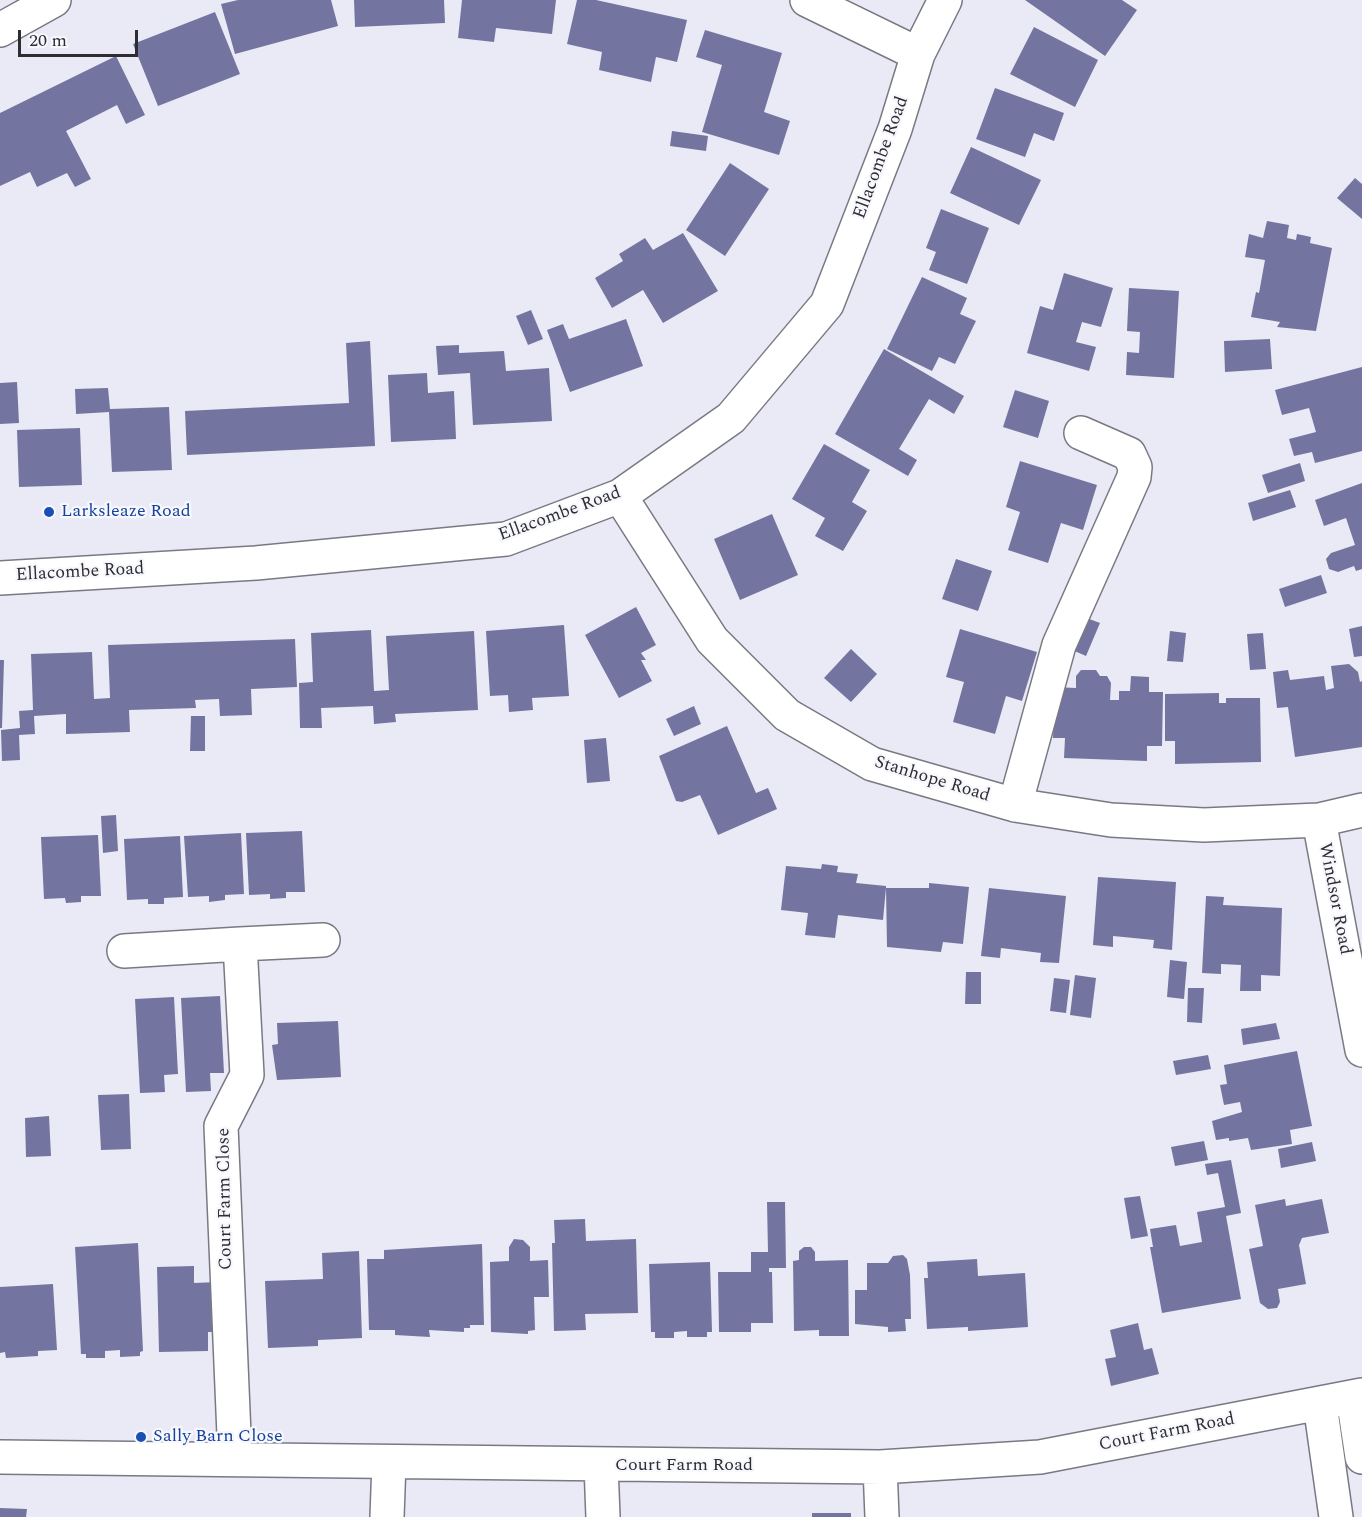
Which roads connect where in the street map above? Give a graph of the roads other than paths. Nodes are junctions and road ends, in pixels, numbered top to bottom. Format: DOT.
graph roads {
  1 [pos="54,0"];
  2 [pos="807,0"];
  3 [pos="945,0"];
  4 [pos="0,30"];
  5 [pos="918,54"];
  6 [pos="1081,433"];
  7 [pos="620,496"];
  8 [pos="0,578"];
  9 [pos="1015,805"];
  10 [pos="1362,810"];
  11 [pos="1319,820"];
  12 [pos="323,940"];
  13 [pos="240,944"];
  14 [pos="124,951"];
  15 [pos="1362,1050"];
  16 [pos="1357,1396"];
  17 [pos="1320,1404"];
  18 [pos="1362,1457"];
  19 [pos="0,1458"];
  20 [pos="235,1460"];
  21 [pos="389,1462"];
  22 [pos="601,1465"];
  23 [pos="880,1467"];
  24 [pos="387,1517"];
  25 [pos="603,1517"];
  26 [pos="882,1517"];
  27 [pos="1336,1517"];
  1 -- 4 [label="street"];
  2 -- 5 [label="street"];
  3 -- 5 [label="street, Ellacombe Road"];
  5 -- 7 [label="street, Ellacombe Road"];
  6 -- 9 [label="street"];
  7 -- 8 [label="street, Ellacombe Road"];
  7 -- 9 [label="street, Stanhope Road"];
  9 -- 11 [label="street, Stanhope Road"];
  10 -- 11 [label="street, Stanhope Road"];
  11 -- 15 [label="street, Windsor Road"];
  12 -- 13 [label="street"];
  13 -- 14 [label="street"];
  13 -- 20 [label="street, Court Farm Close"];
  16 -- 17 [label="street, Court Farm Road"];
  16 -- 18 [label="street"];
  17 -- 23 [label="street, Court Farm Road"];
  17 -- 27 [label="street"];
  19 -- 20 [label="street, Court Farm Road"];
  20 -- 21 [label="street, Court Farm Road"];
  21 -- 22 [label="street, Court Farm Road"];
  21 -- 24 [label="street"];
  22 -- 23 [label="street, Court Farm Road"];
  22 -- 25 [label="street"];
  23 -- 26 [label="street"];
}
